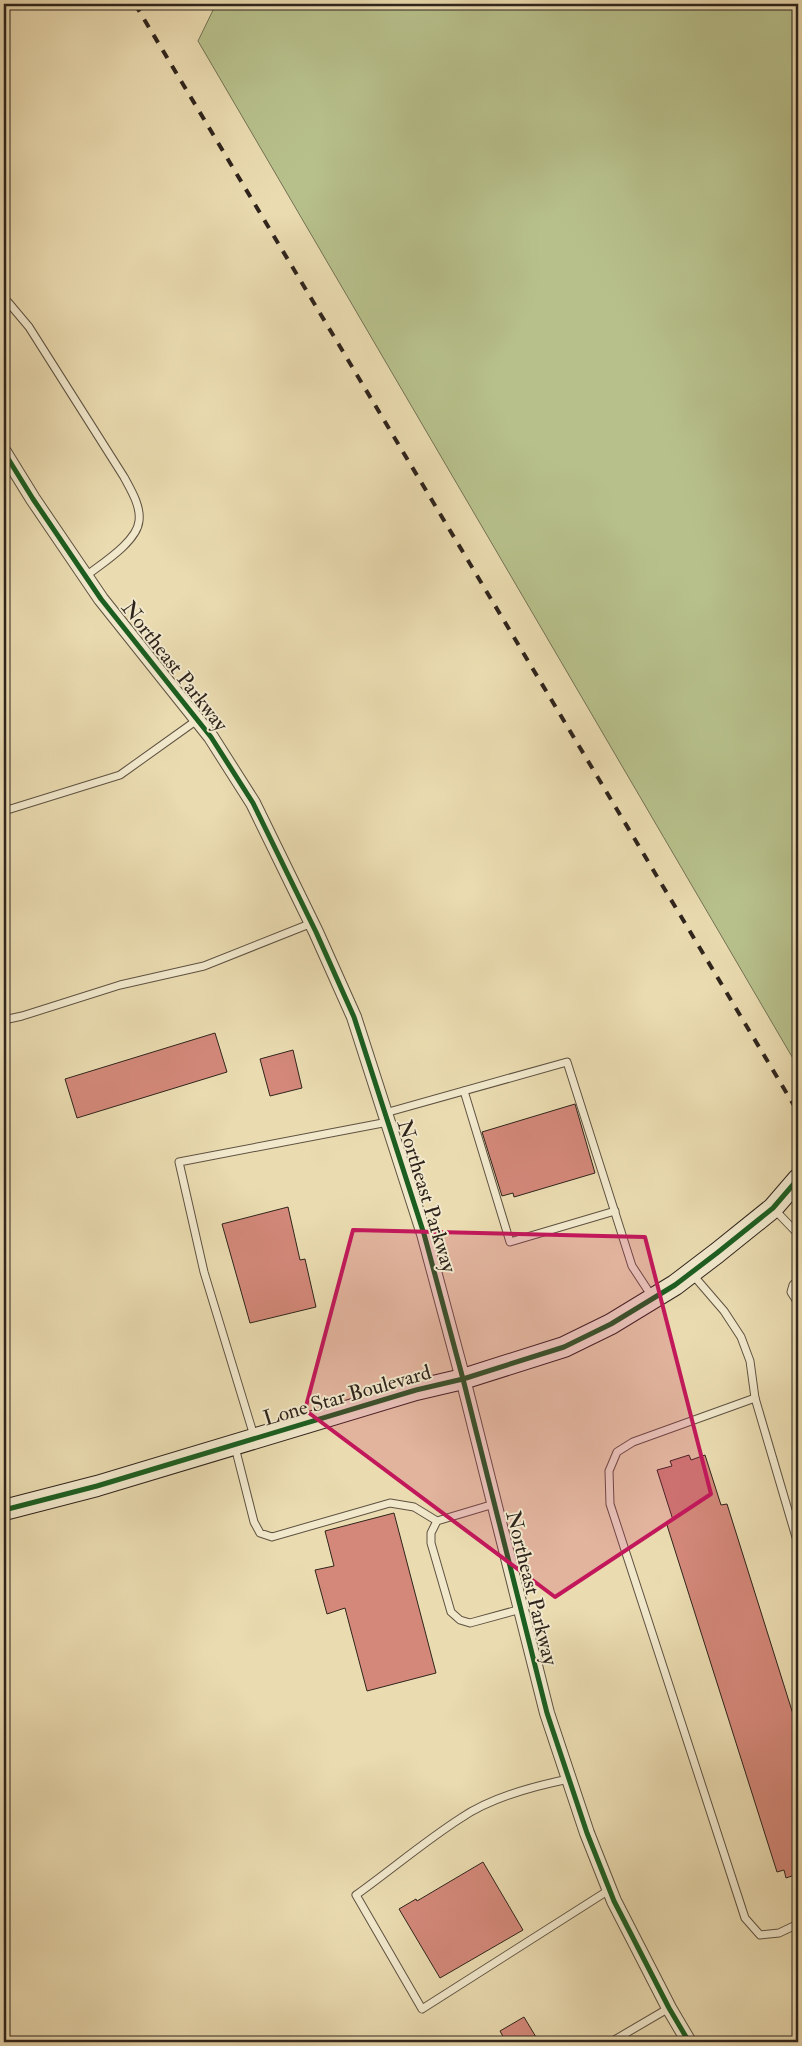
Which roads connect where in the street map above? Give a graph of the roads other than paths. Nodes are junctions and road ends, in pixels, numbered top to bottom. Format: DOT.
graph roads {
  1 [pos="4,300"];
  2 [pos="4,452"];
  3 [pos="86,576"];
  4 [pos="197,720"];
  5 [pos="4,810"];
  6 [pos="312,923"];
  7 [pos="4,1020"];
  8 [pos="464,1091"];
  9 [pos="387,1118"];
  10 [pos="798,1179"];
  11 [pos="773,1208"];
  12 [pos="615,1211"];
  13 [pos="798,1234"];
  14 [pos="691,1272"];
  15 [pos="798,1280"];
  16 [pos="653,1298"];
  17 [pos="798,1303"];
  18 [pos="463,1379"];
  19 [pos="755,1398"];
  20 [pos="255,1439"];
  21 [pos="235,1445"];
  22 [pos="494,1504"];
  23 [pos="4,1510"];
  24 [pos="437,1521"];
  25 [pos="798,1544"];
  26 [pos="521,1609"];
  27 [pos="569,1779"];
  28 [pos="609,1890"];
  29 [pos="798,1924"];
  30 [pos="669,2008"];
  31 [pos="611,2042"];
  32 [pos="689,2042"];
  1 -- 3 [label="lane"];
  2 -- 3 [label="street, Northeast Parkway"];
  3 -- 4 [label="street, Northeast Parkway"];
  4 -- 5 [label="lane"];
  4 -- 6 [label="street, Northeast Parkway"];
  6 -- 7 [label="lane"];
  6 -- 9 [label="street, Northeast Parkway"];
  8 -- 9 [label="lane"];
  8 -- 12 [label="lane"];
  8 -- 12 [label="lane"];
  9 -- 18 [label="street, Northeast Parkway"];
  9 -- 20 [label="lane"];
  10 -- 11 [label="street, Lone Star Boulevard"];
  11 -- 13 [label="lane"];
  11 -- 14 [label="street, Lone Star Boulevard"];
  12 -- 16 [label="lane"];
  14 -- 16 [label="street, Lone Star Boulevard"];
  14 -- 19 [label="lane"];
  15 -- 17 [label="lane"];
  16 -- 18 [label="street, Lone Star Boulevard"];
  18 -- 20 [label="street, Lone Star Boulevard"];
  18 -- 22 [label="street, Northeast Parkway"];
  19 -- 25 [label="lane"];
  19 -- 29 [label="lane"];
  20 -- 21 [label="street, Lone Star Boulevard"];
  21 -- 23 [label="street, Lone Star Boulevard"];
  21 -- 24 [label="lane"];
  22 -- 24 [label="lane"];
  22 -- 26 [label="street, Northeast Parkway"];
  24 -- 26 [label="lane"];
  26 -- 27 [label="street, Northeast Parkway"];
  27 -- 28 [label="street, Northeast Parkway"];
  27 -- 28 [label="lane"];
  28 -- 30 [label="street, Northeast Parkway"];
  30 -- 31 [label="lane"];
  30 -- 32 [label="street, Northeast Parkway"];
}
